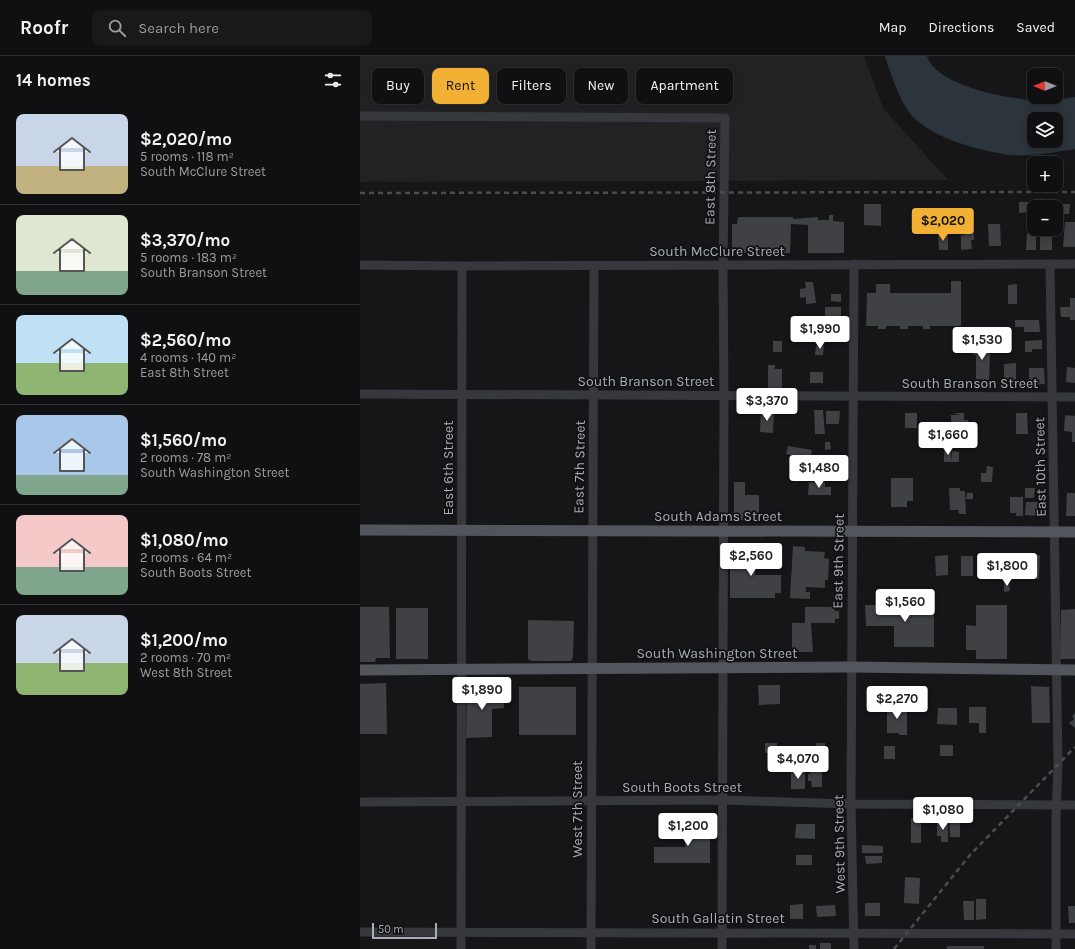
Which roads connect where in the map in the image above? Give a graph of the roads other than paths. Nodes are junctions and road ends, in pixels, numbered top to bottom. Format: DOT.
graph roads {
  1 [pos="360,116"];
  2 [pos="854,264"];
  3 [pos="1050,264"];
  4 [pos="1075,264"];
  5 [pos="360,265"];
  6 [pos="462,266"];
  7 [pos="594,266"];
  8 [pos="722,266"];
  9 [pos="360,394"];
  10 [pos="463,395"];
  11 [pos="594,395"];
  12 [pos="724,396"];
  13 [pos="854,396"];
  14 [pos="1052,397"];
  15 [pos="1075,397"];
  16 [pos="360,530"];
  17 [pos="462,531"];
  18 [pos="593,531"];
  19 [pos="724,531"];
  20 [pos="853,531"];
  21 [pos="1055,532"];
  22 [pos="1075,532"];
  23 [pos="851,667"];
  24 [pos="591,669"];
  25 [pos="723,669"];
  26 [pos="360,670"];
  27 [pos="461,670"];
  28 [pos="1056,670"];
  29 [pos="1075,670"];
  30 [pos="722,800"];
  31 [pos="461,801"];
  32 [pos="591,801"];
  33 [pos="360,802"];
  34 [pos="851,804"];
  35 [pos="1075,805"];
  36 [pos="1057,806"];
  37 [pos="360,932"];
  38 [pos="461,932"];
  39 [pos="591,932"];
  40 [pos="722,932"];
  41 [pos="855,933"];
  42 [pos="1056,934"];
  43 [pos="1075,934"];
  44 [pos="461,949"];
  45 [pos="591,949"];
  46 [pos="722,949"];
  47 [pos="854,949"];
  48 [pos="1056,949"];
  1 -- 8 [label="street, East 8th Street"];
  2 -- 3 [label="street, South McClure Street"];
  2 -- 8 [label="street, South McClure Street"];
  2 -- 13 [label="street, East 9th Street"];
  3 -- 4 [label="street, South McClure Street"];
  3 -- 14 [label="street, East 10th Street"];
  5 -- 6 [label="street, South McClure Street"];
  6 -- 7 [label="street, South McClure Street"];
  6 -- 10 [label="street, East 6th Street"];
  7 -- 8 [label="street, South McClure Street"];
  7 -- 11 [label="street, East 7th Street"];
  8 -- 12 [label="street, East 8th Street"];
  9 -- 10 [label="street, South Branson Street"];
  10 -- 11 [label="street, South Branson Street"];
  10 -- 17 [label="street, East 6th Street"];
  11 -- 12 [label="street, South Branson Street"];
  11 -- 18 [label="street, East 7th Street"];
  12 -- 13 [label="street, South Branson Street"];
  12 -- 19 [label="street, East 8th Street"];
  13 -- 14 [label="street, South Branson Street"];
  13 -- 20 [label="street, East 9th Street"];
  14 -- 15 [label="street, South Branson Street"];
  14 -- 21 [label="street, East 10th Street"];
  16 -- 17 [label="main road, South Adams Street"];
  17 -- 18 [label="main road, South Adams Street"];
  17 -- 27 [label="street, East 6th Street"];
  18 -- 19 [label="main road, South Adams Street"];
  18 -- 24 [label="street, East 7th Street"];
  19 -- 20 [label="main road, South Adams Street"];
  19 -- 25 [label="street, East 8th Street"];
  20 -- 21 [label="main road, South Adams Street"];
  20 -- 23 [label="street, East 9th Street"];
  21 -- 22 [label="main road, South Adams Street"];
  21 -- 28 [label="street, East 10th Street"];
  23 -- 25 [label="main road, South Washington Street"];
  23 -- 28 [label="main road, South Washington Street"];
  23 -- 34 [label="street, West 9th Street"];
  24 -- 25 [label="main road, South Washington Street"];
  24 -- 27 [label="main road, South Washington Street"];
  24 -- 32 [label="street, West 7th Street"];
  25 -- 30 [label="street, East 8th Street"];
  26 -- 27 [label="main road, South Washington Street"];
  27 -- 31 [label="street, East 6th Street"];
  28 -- 29 [label="main road, South Washington Street"];
  28 -- 36 [label="street, East 10th Street"];
  30 -- 32 [label="street, South Boots Street"];
  30 -- 34 [label="street, South Boots Street"];
  30 -- 40 [label="street, East 8th Street"];
  31 -- 32 [label="street, South Boots Street"];
  31 -- 33 [label="street, South Boots Street"];
  31 -- 38 [label="street, East 6th Street"];
  32 -- 39 [label="street, West 7th Street"];
  34 -- 36 [label="street, South Boots Street"];
  34 -- 41 [label="street, West 9th Street"];
  35 -- 36 [label="street, South Boots Street"];
  36 -- 42 [label="street, East 10th Street"];
  37 -- 38 [label="street, South Gallatin Street"];
  38 -- 39 [label="street, South Gallatin Street"];
  38 -- 44 [label="street, East 6th Street"];
  39 -- 40 [label="street, South Gallatin Street"];
  39 -- 45 [label="street, West 7th Street"];
  40 -- 41 [label="street, South Gallatin Street"];
  40 -- 46 [label="street, East 8th Street"];
  41 -- 42 [label="street, South Gallatin Street"];
  41 -- 47 [label="street, West 9th Street"];
  42 -- 43 [label="street, South Gallatin Street"];
  42 -- 48 [label="street, East 10th Street"];
}
